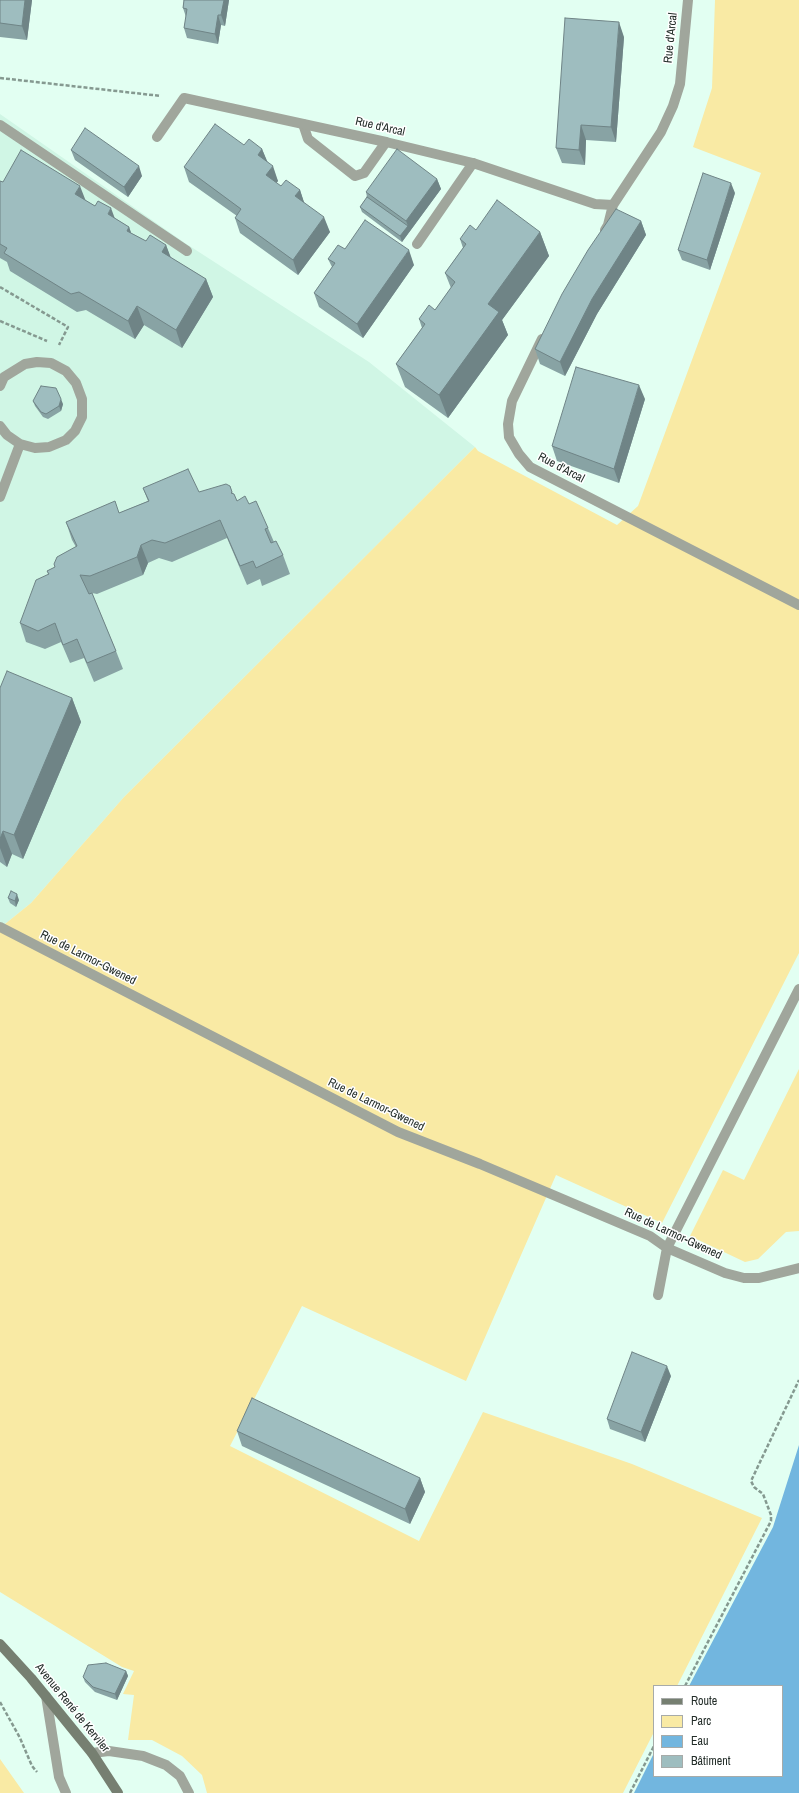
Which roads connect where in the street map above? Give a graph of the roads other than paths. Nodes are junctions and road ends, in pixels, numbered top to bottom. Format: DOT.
graph roads {
  1 [pos="688,0"];
  2 [pos="303,124"];
  3 [pos="0,125"];
  4 [pos="157,137"];
  5 [pos="386,142"];
  6 [pos="473,163"];
  7 [pos="613,205"];
  8 [pos="600,239"];
  9 [pos="417,244"];
  10 [pos="187,251"];
  11 [pos="545,333"];
  12 [pos="0,386"];
  13 [pos="0,426"];
  14 [pos="20,444"];
  15 [pos="0,497"];
  16 [pos="799,605"];
  17 [pos="0,927"];
  18 [pos="799,989"];
  19 [pos="668,1248"];
  20 [pos="799,1268"];
  21 [pos="658,1295"];
  22 [pos="0,1644"];
  23 [pos="46,1696"];
  24 [pos="92,1753"];
  25 [pos="65,1791"];
  26 [pos="118,1793"];
  27 [pos="189,1793"];
  1 -- 7 [label="street, Rue d'Arcal"];
  2 -- 4 [label="street, Rue d'Arcal"];
  2 -- 5 [label="street, Rue d'Arcal"];
  2 -- 5 [label="street"];
  3 -- 10 [label="street"];
  5 -- 6 [label="street, Rue d'Arcal"];
  6 -- 7 [label="street, Rue d'Arcal"];
  6 -- 9 [label="street"];
  7 -- 8 [label="street, Rue d'Arcal"];
  11 -- 16 [label="street, Rue d'Arcal"];
  12 -- 14 [label="street"];
  13 -- 14 [label="street"];
  14 -- 15 [label="street"];
  17 -- 19 [label="street, Rue de Larmor-Gwened"];
  18 -- 19 [label="street"];
  19 -- 20 [label="street, Rue de Larmor-Gwened"];
  19 -- 21 [label="street"];
  22 -- 23 [label="main road, Avenue René de Kerviler"];
  23 -- 24 [label="main road, Avenue René de Kerviler"];
  23 -- 25 [label="street"];
  24 -- 26 [label="main road, Avenue René de Kerviler"];
  24 -- 27 [label="street"];
}
